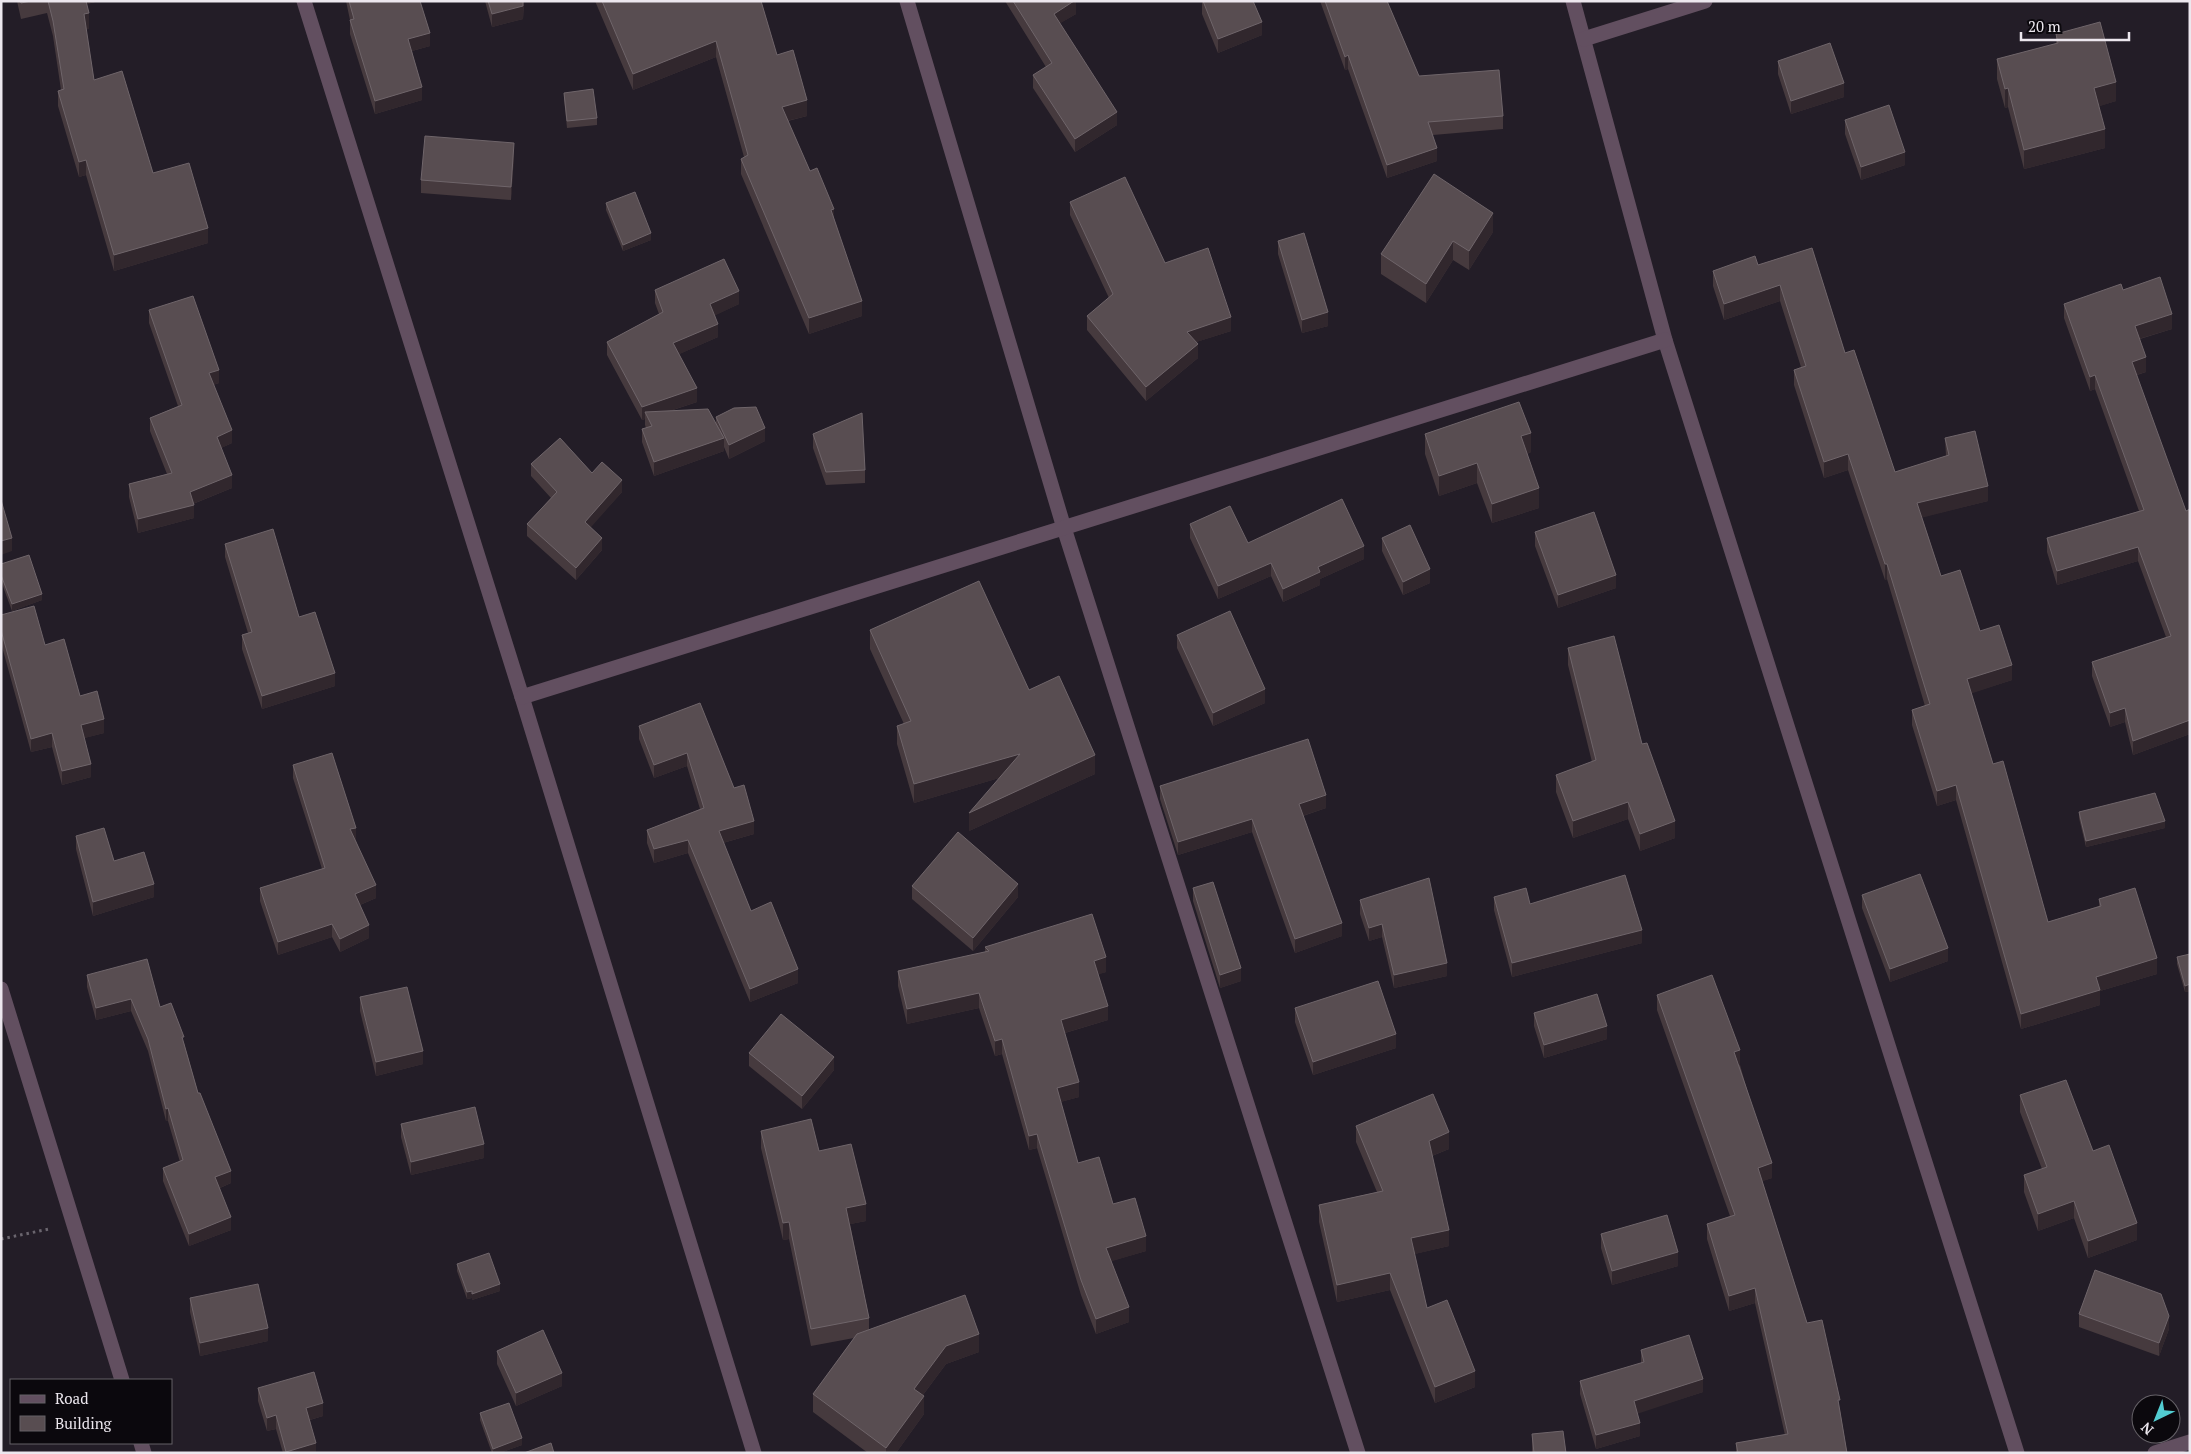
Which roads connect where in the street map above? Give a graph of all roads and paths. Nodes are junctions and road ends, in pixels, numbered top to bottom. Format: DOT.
graph roads {
  1 [pos="304,1"];
  2 [pos="907,1"];
  3 [pos="1573,1"];
  4 [pos="1705,1"];
  5 [pos="1584,39"];
  6 [pos="1665,340"];
  7 [pos="1064,528"];
  8 [pos="522,697"];
  9 [pos="1,989"];
  10 [pos="74,1224"];
  11 [pos="1,1239"];
  12 [pos="122,1379"];
  13 [pos="2190,1442"];
  14 [pos="754,1453"];
  15 [pos="1358,1453"];
  16 [pos="2017,1453"];
  17 [pos="2154,1453"];
  1 -- 8 [label="street"];
  2 -- 7 [label="street"];
  3 -- 5 [label="street"];
  4 -- 5 [label="street"];
  5 -- 6 [label="street"];
  6 -- 7 [label="street"];
  6 -- 16 [label="street"];
  7 -- 8 [label="street"];
  7 -- 15 [label="street"];
  8 -- 14 [label="street"];
  9 -- 10 [label="street"];
  10 -- 11 [label="path"];
  10 -- 12 [label="street"];
  13 -- 17 [label="street"];
}
